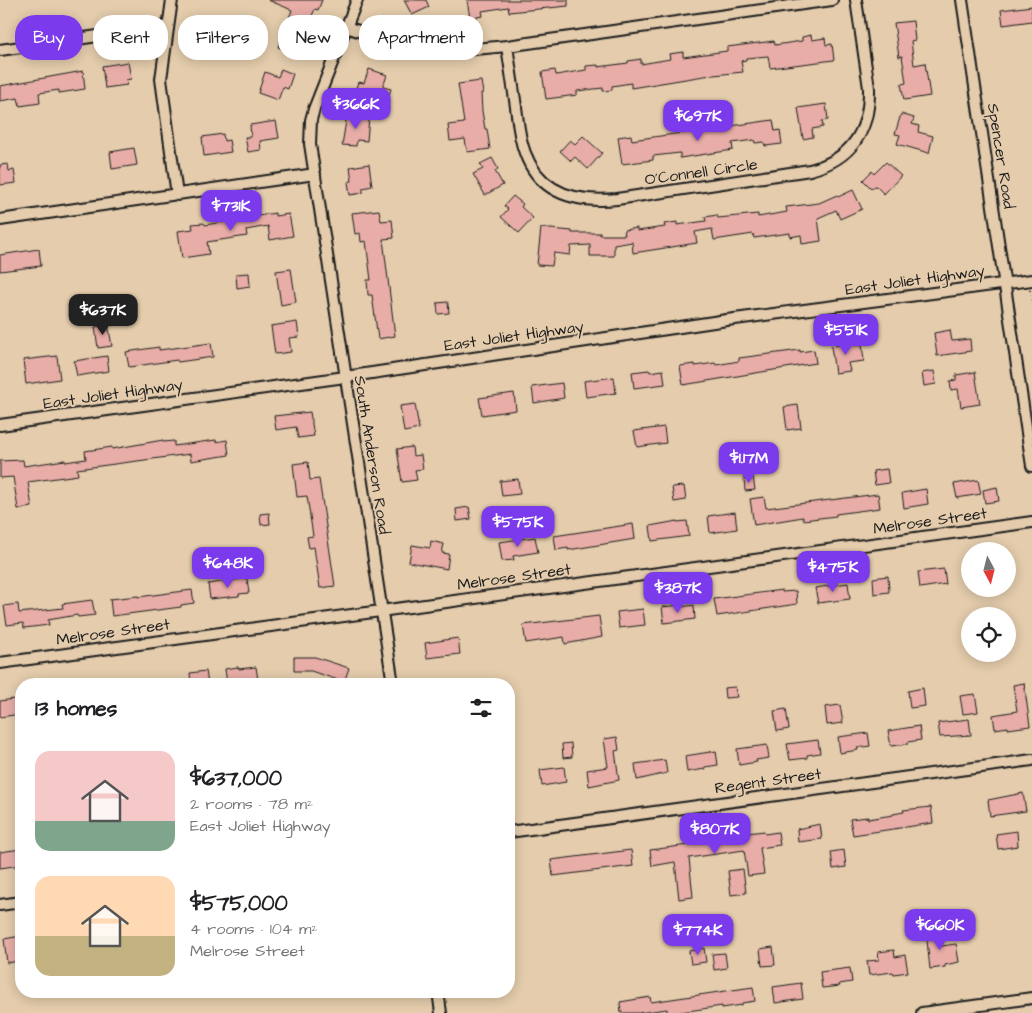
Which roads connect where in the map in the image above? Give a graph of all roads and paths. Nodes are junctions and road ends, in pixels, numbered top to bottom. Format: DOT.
graph roads {
  1 [pos="172,0"];
  2 [pos="357,0"];
  3 [pos="832,0"];
  4 [pos="856,0"];
  5 [pos="962,0"];
  6 [pos="349,20"];
  7 [pos="168,26"];
  8 [pos="349,28"];
  9 [pos="93,37"];
  10 [pos="507,46"];
  11 [pos="0,50"];
  12 [pos="164,60"];
  13 [pos="333,60"];
  14 [pos="315,174"];
  15 [pos="177,195"];
  16 [pos="0,220"];
  17 [pos="1032,280"];
  18 [pos="1006,283"];
  19 [pos="345,377"];
  20 [pos="1027,393"];
  21 [pos="0,424"];
  22 [pos="1032,466"];
  23 [pos="1032,522"];
  24 [pos="381,610"];
  25 [pos="0,663"];
  26 [pos="392,678"];
  27 [pos="1032,760"];
  28 [pos="515,831"];
  29 [pos="15,903"];
  30 [pos="0,905"];
  31 [pos="439,998"];
  32 [pos="1032,998"];
  33 [pos="441,1013"];
  34 [pos="922,1013"];
  1 -- 7 [label="street"];
  2 -- 6 [label="street, South Anderson Road"];
  3 -- 10 [label="street"];
  4 -- 10 [label="street, O'Connell Circle"];
  5 -- 18 [label="street, Spencer Road"];
  8 -- 10 [label="street"];
  9 -- 11 [label="street"];
  12 -- 15 [label="street"];
  13 -- 14 [label="street, South Anderson Road"];
  14 -- 15 [label="street"];
  14 -- 19 [label="street, South Anderson Road"];
  15 -- 16 [label="street"];
  17 -- 18 [label="street, East Joliet Highway"];
  18 -- 19 [label="street, East Joliet Highway"];
  18 -- 20 [label="street, Spencer Road"];
  19 -- 21 [label="street, East Joliet Highway"];
  19 -- 24 [label="street, South Anderson Road"];
  20 -- 22 [label="street, Spencer Road"];
  23 -- 24 [label="street, Melrose Street"];
  24 -- 25 [label="street, Melrose Street"];
  24 -- 26 [label="street, South Anderson Road"];
  27 -- 28 [label="street, Regent Street"];
  29 -- 30 [label="street"];
  31 -- 33 [label="street"];
  32 -- 34 [label="street"];
}
